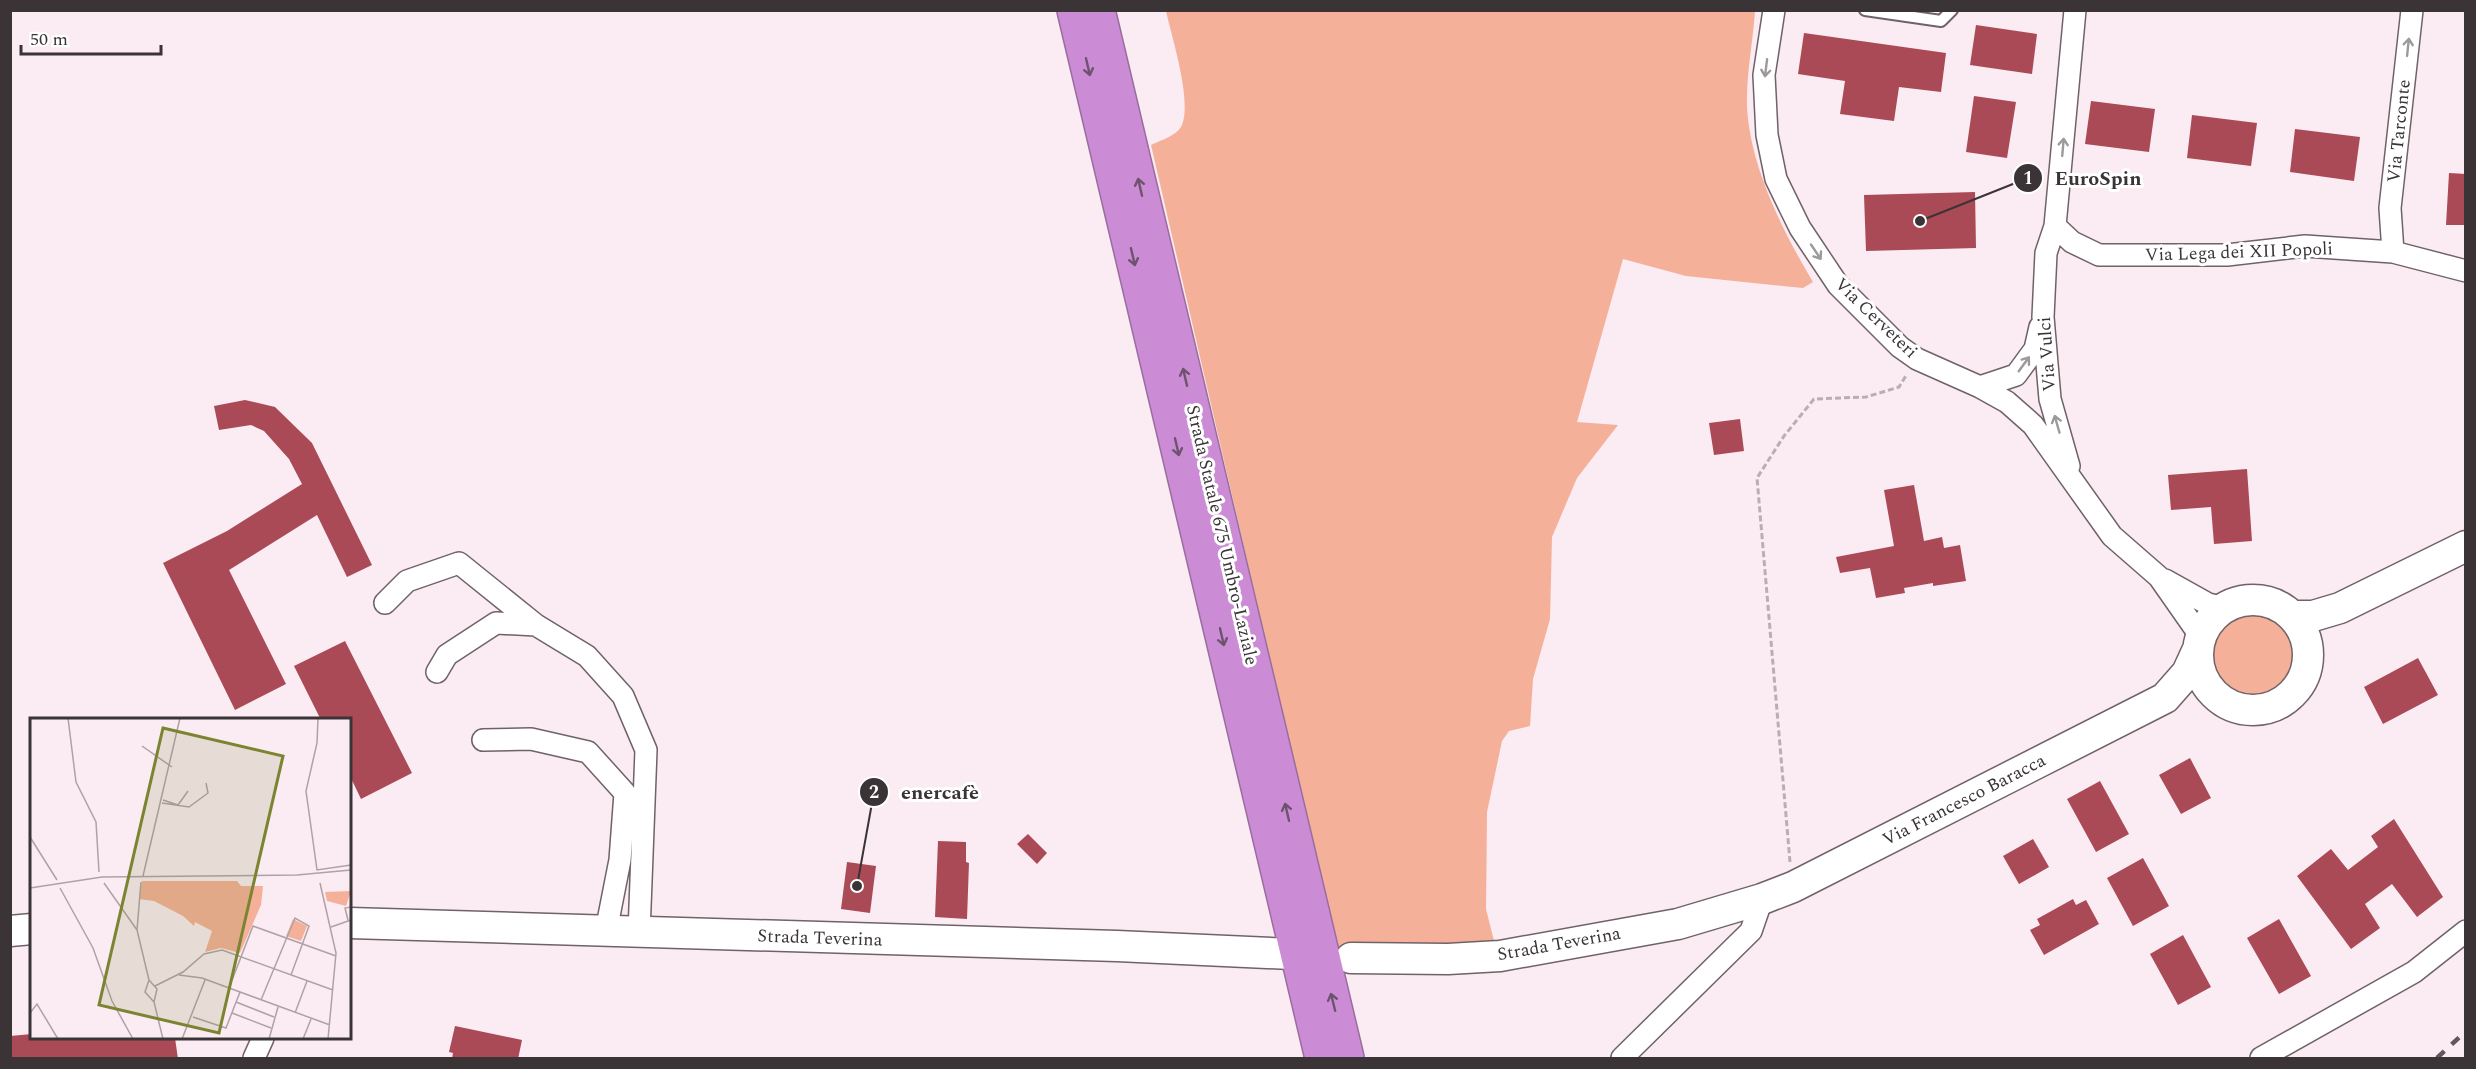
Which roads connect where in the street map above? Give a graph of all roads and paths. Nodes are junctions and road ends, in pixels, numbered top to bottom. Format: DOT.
graph roads {
  1 [pos="1074,10"];
  2 [pos="1098,10"];
  3 [pos="1774,10"];
  4 [pos="1864,10"];
  5 [pos="1952,10"];
  6 [pos="2075,10"];
  7 [pos="2412,10"];
  8 [pos="2055,226"];
  9 [pos="2393,252"];
  10 [pos="2466,271"];
  11 [pos="2043,317"];
  12 [pos="1917,360"];
  13 [pos="1980,387"];
  14 [pos="2073,480"];
  15 [pos="2466,546"];
  16 [pos="2159,577"];
  17 [pos="385,603"];
  18 [pos="2224,608"];
  19 [pos="2340,608"];
  20 [pos="2292,616"];
  21 [pos="536,625"];
  22 [pos="2199,643"];
  23 [pos="2308,657"];
  24 [pos="437,672"];
  25 [pos="2165,698"];
  26 [pos="2218,698"];
  27 [pos="483,740"];
  28 [pos="1793,887"];
  29 [pos="1762,899"];
  30 [pos="351,923"];
  31 [pos="30,929"];
  32 [pos="10,931"];
  33 [pos="606,931"];
  34 [pos="2466,931"];
  35 [pos="639,933"];
  36 [pos="1291,954"];
  37 [pos="1351,958"];
  38 [pos="263,1039"];
  39 [pos="254,1059"];
  40 [pos="1322,1059"];
  41 [pos="1347,1059"];
  42 [pos="1622,1059"];
  43 [pos="2262,1059"];
  1 -- 40 [label="highway, Strada Statale 675 Umbro-Laziale, one-way"];
  41 -- 2 [label="highway, Strada Statale 675 Umbro-Laziale, one-way"];
  3 -- 12 [label="street, Via Cerveteri, one-way"];
  4 -- 5 [label="lane"];
  8 -- 6 [label="street, Via Vulci, one-way"];
  9 -- 7 [label="street, Via Tarconte, one-way"];
  8 -- 9 [label="street, Via Lega dei XII Popoli"];
  8 -- 11 [label="street, Via Vulci"];
  9 -- 10 [label="street, Via Lega dei XII Popoli"];
  13 -- 11 [label="street, one-way"];
  14 -- 11 [label="street, Via Vulci, one-way"];
  12 -- 13 [label="street, Via Cerveteri"];
  12 -- 28 [label="path"];
  13 -- 14 [label="street, Via Cerveteri"];
  14 -- 16 [label="street, Via Cerveteri"];
  15 -- 19 [label="main road"];
  16 -- 18 [label="street"];
  16 -- 22 [label="street"];
  17 -- 21 [label="street"];
  18 -- 20 [label="main road"];
  18 -- 22 [label="main road"];
  19 -- 20 [label="main road"];
  19 -- 23 [label="main road"];
  20 -- 23 [label="main road"];
  21 -- 24 [label="street"];
  21 -- 35 [label="street"];
  22 -- 25 [label="main road, Via Francesco Baracca"];
  22 -- 26 [label="main road"];
  23 -- 26 [label="main road"];
  25 -- 26 [label="main road, Via Francesco Baracca"];
  25 -- 28 [label="main road, Via Francesco Baracca"];
  27 -- 33 [label="street"];
  28 -- 29 [label="main road, Via Francesco Baracca"];
  29 -- 37 [label="main road, Strada Teverina"];
  29 -- 42 [label="street"];
  30 -- 33 [label="main road, Strada Teverina"];
  31 -- 32 [label="main road"];
  33 -- 35 [label="main road, Strada Teverina"];
  34 -- 43 [label="street"];
  35 -- 36 [label="main road, Strada Teverina"];
  38 -- 39 [label="street"];
}
